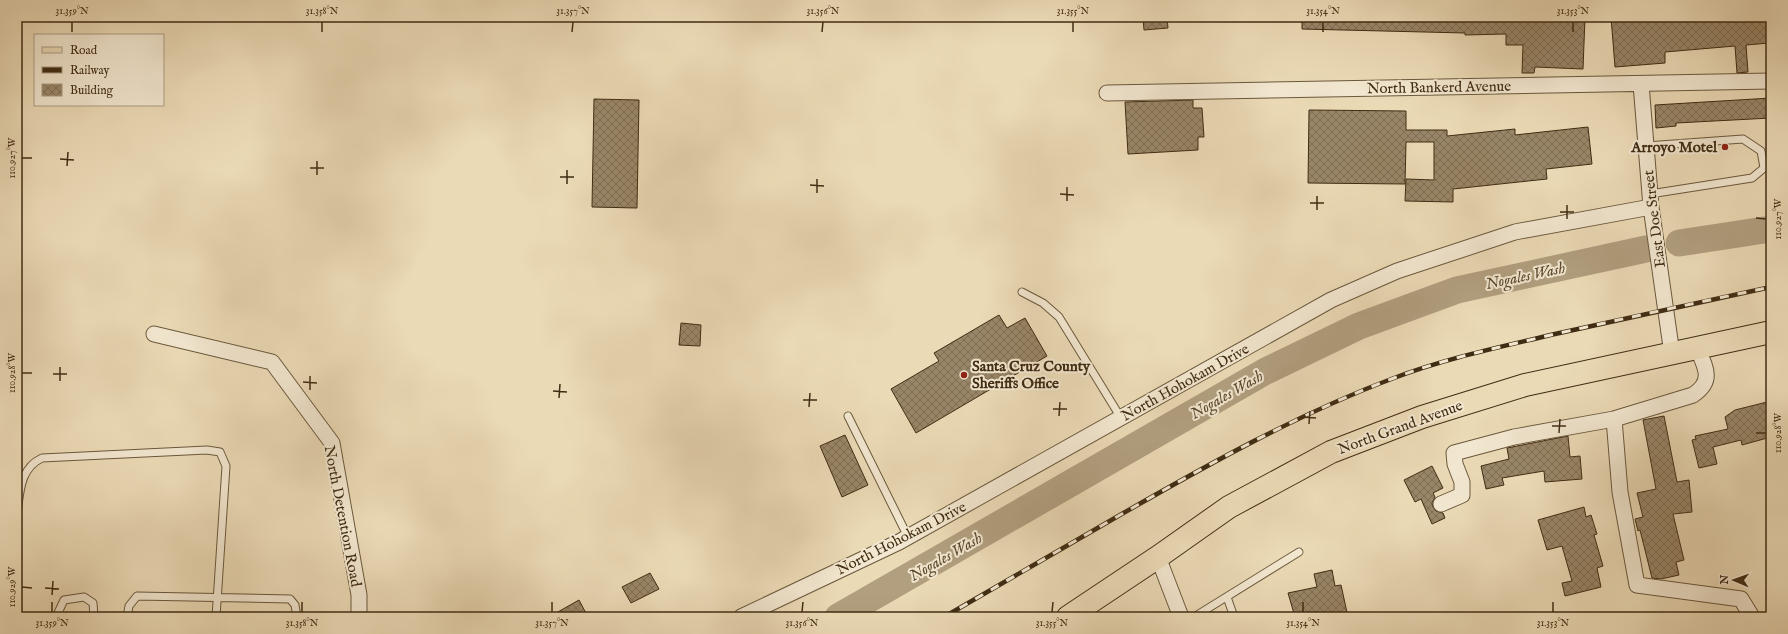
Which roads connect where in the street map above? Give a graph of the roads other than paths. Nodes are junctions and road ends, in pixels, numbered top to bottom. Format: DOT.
graph roads {
  1 [pos="1771,81"];
  2 [pos="1641,84"];
  3 [pos="1107,94"];
  4 [pos="1646,146"];
  5 [pos="1651,200"];
  6 [pos="1022,292"];
  7 [pos="1771,332"];
  8 [pos="154,334"];
  9 [pos="1697,348"];
  10 [pos="1672,354"];
  11 [pos="848,416"];
  12 [pos="1121,418"];
  13 [pos="1614,419"];
  14 [pos="1441,504"];
  15 [pos="17,513"];
  16 [pos="908,537"];
  17 [pos="1299,552"];
  18 [pos="1158,557"];
  19 [pos="17,589"];
  20 [pos="1227,597"];
  21 [pos="217,598"];
  22 [pos="18,617"];
  23 [pos="56,617"];
  24 [pos="94,617"];
  25 [pos="127,617"];
  26 [pos="216,617"];
  27 [pos="297,617"];
  28 [pos="359,617"];
  29 [pos="741,617"];
  30 [pos="1068,617"];
  31 [pos="1181,617"];
  32 [pos="1194,617"];
  33 [pos="1234,617"];
  34 [pos="1752,617"];
  1 -- 2 [label="street, North Bankerd Avenue"];
  2 -- 3 [label="street, North Bankerd Avenue"];
  2 -- 4 [label="street, East Doe Street"];
  4 -- 5 [label="street, East Doe Street"];
  4 -- 5 [label="lane"];
  5 -- 10 [label="street, East Doe Street"];
  5 -- 12 [label="street, North Hohokam Drive"];
  6 -- 12 [label="lane"];
  7 -- 9 [label="main road, North Grand Avenue"];
  8 -- 28 [label="street, North Detention Road"];
  9 -- 10 [label="main road, North Grand Avenue"];
  9 -- 13 [label="street"];
  10 -- 18 [label="main road, North Grand Avenue"];
  11 -- 16 [label="lane"];
  12 -- 16 [label="street, North Hohokam Drive"];
  13 -- 14 [label="street"];
  13 -- 34 [label="street"];
  15 -- 21 [label="lane"];
  16 -- 29 [label="street, North Hohokam Drive"];
  17 -- 20 [label="lane"];
  18 -- 30 [label="main road, North Grand Avenue"];
  18 -- 31 [label="street"];
  19 -- 22 [label="lane"];
  20 -- 32 [label="lane"];
  20 -- 33 [label="lane"];
  21 -- 25 [label="lane"];
  21 -- 26 [label="lane"];
  21 -- 27 [label="lane"];
  23 -- 24 [label="lane"];
}
